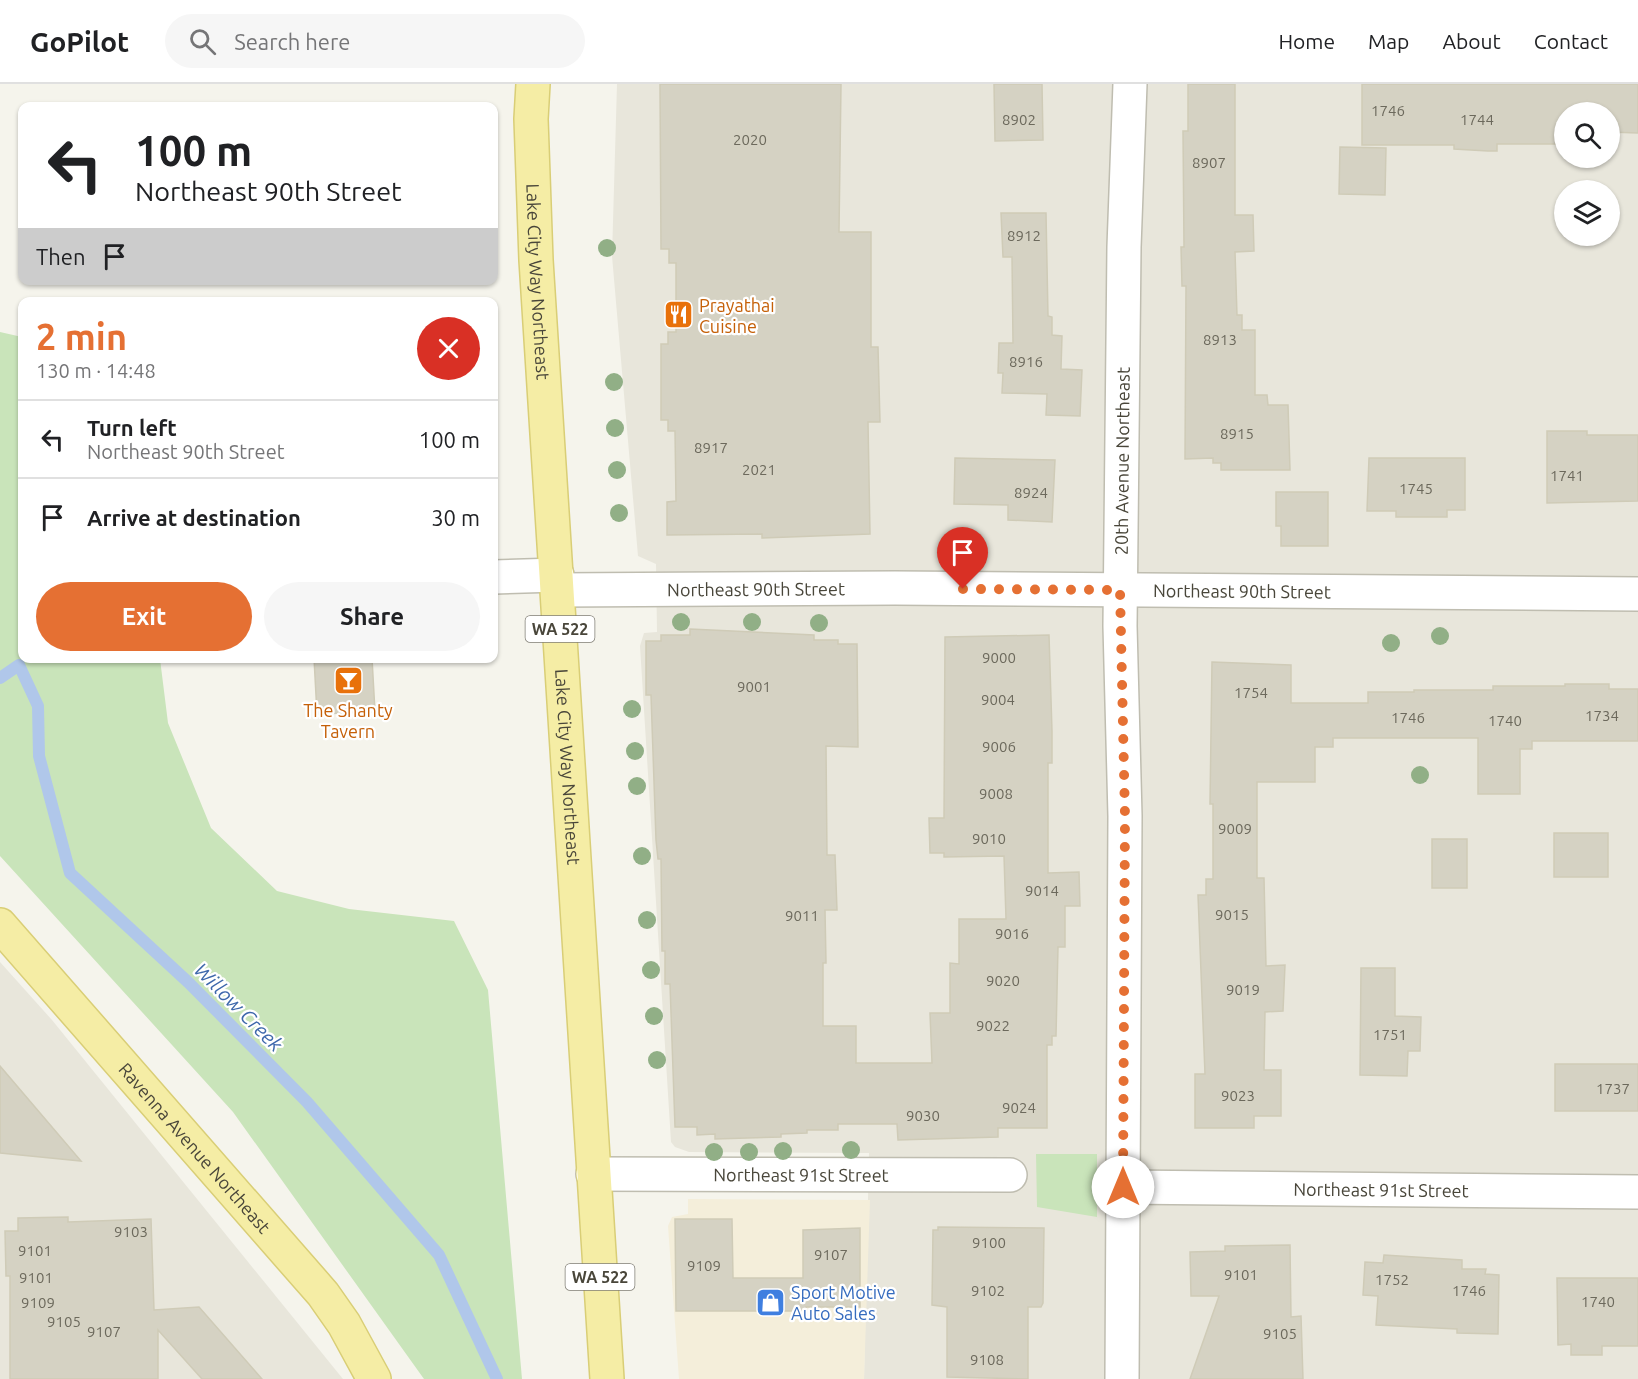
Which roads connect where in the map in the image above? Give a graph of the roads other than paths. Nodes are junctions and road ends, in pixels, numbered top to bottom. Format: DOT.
graph roads {
  1 [pos="533,84"];
  2 [pos="1130,84"];
  3 [pos="498,577"];
  4 [pos="557,583"];
  5 [pos="1120,590"];
  6 [pos="1638,594"];
  7 [pos="0,925"];
  8 [pos="593,1174"];
  9 [pos="1010,1175"];
  10 [pos="1123,1187"];
  11 [pos="1638,1192"];
  12 [pos="374,1379"];
  13 [pos="607,1379"];
  14 [pos="1122,1379"];
  1 -- 4 [label="main road, Lake City Way Northeast / WA 522"];
  2 -- 5 [label="street, 20th Avenue Northeast"];
  3 -- 4 [label="street, Northeast 90th Street"];
  4 -- 5 [label="street, Northeast 90th Street"];
  4 -- 8 [label="main road, Lake City Way Northeast / WA 522"];
  5 -- 6 [label="street, Northeast 90th Street"];
  5 -- 10 [label="street, 20th Avenue Northeast"];
  7 -- 12 [label="main road, Ravenna Avenue Northeast"];
  8 -- 9 [label="street, Northeast 91st Street"];
  8 -- 13 [label="main road, Lake City Way Northeast / WA 522"];
  10 -- 11 [label="street, Northeast 91st Street"];
  10 -- 14 [label="street, 20th Avenue Northeast"];
}
